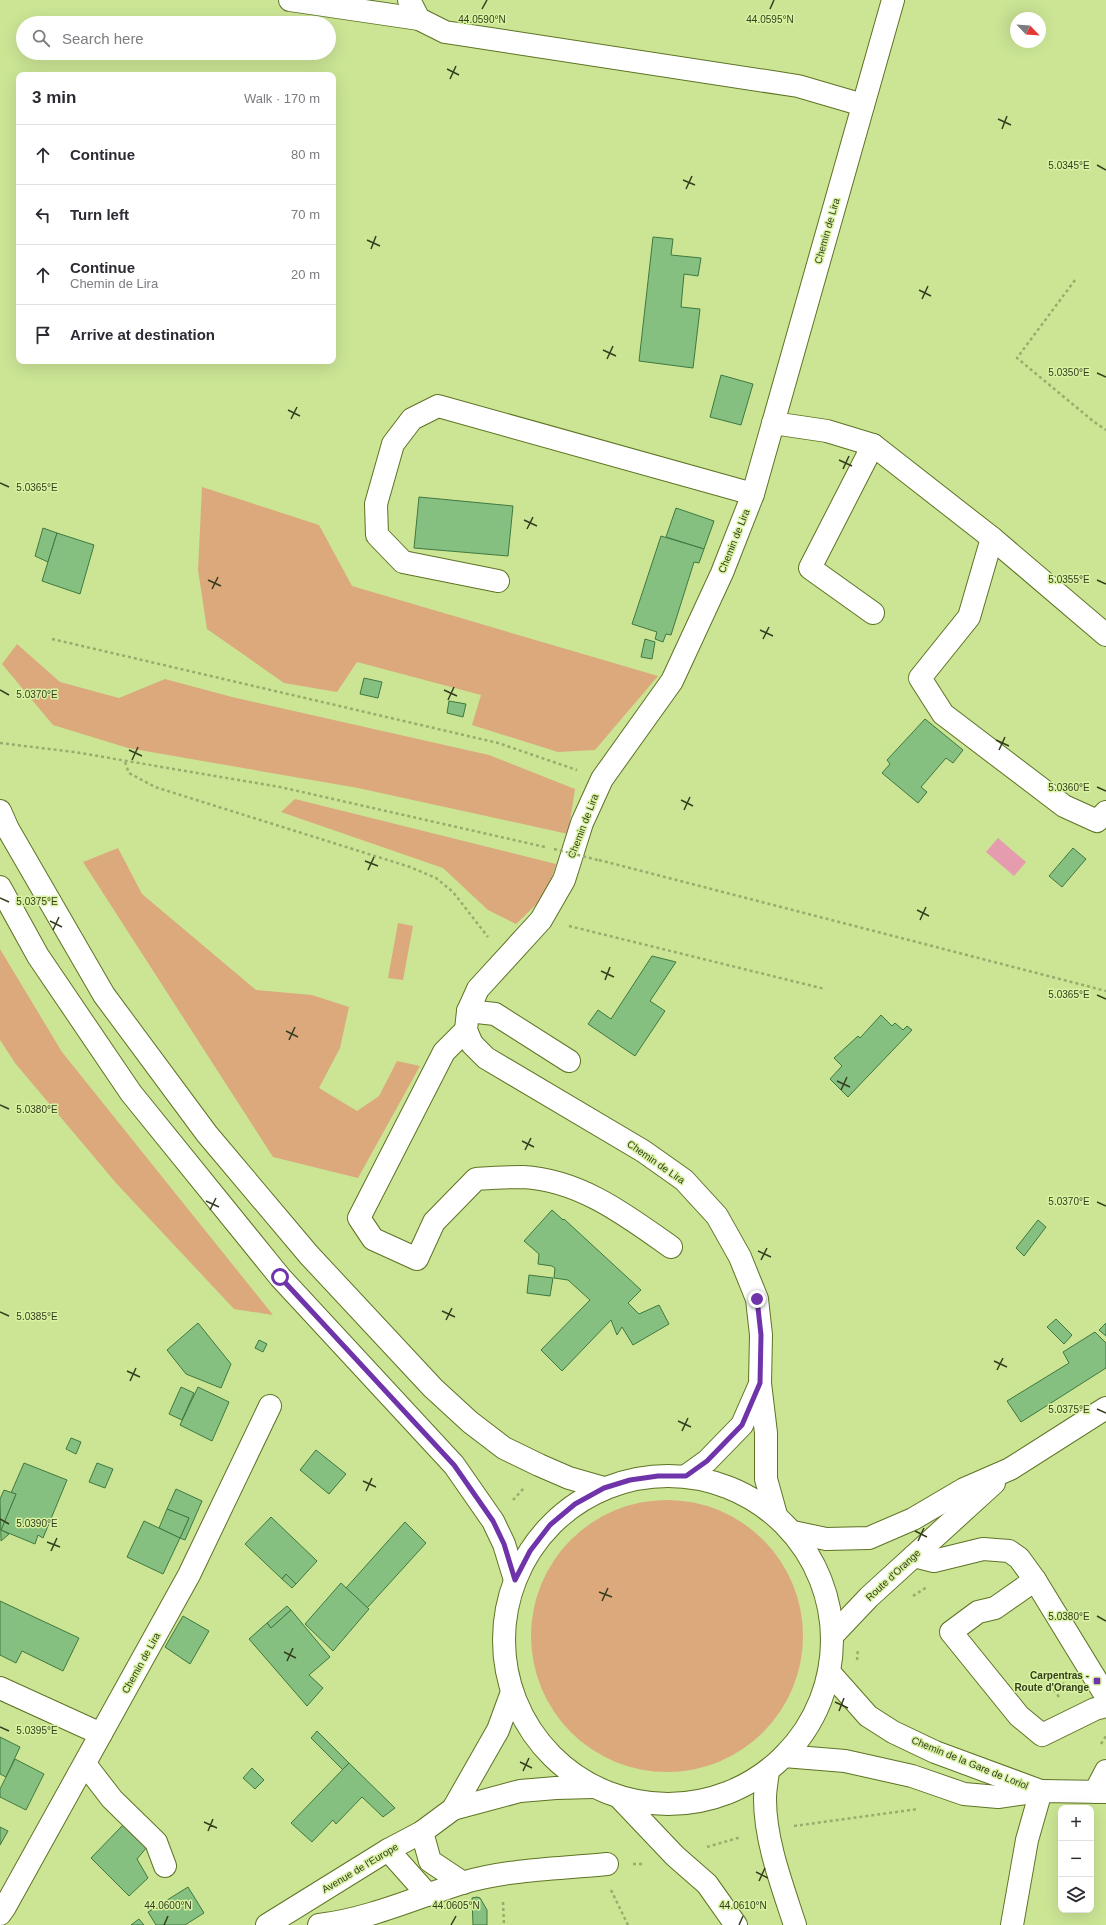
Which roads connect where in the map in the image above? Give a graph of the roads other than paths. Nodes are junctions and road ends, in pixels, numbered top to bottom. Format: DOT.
graph roads {
  1 [pos="290,0"];
  2 [pos="409,0"];
  3 [pos="893,0"];
  4 [pos="420,20"];
  5 [pos="863,105"];
  6 [pos="773,423"];
  7 [pos="873,446"];
  8 [pos="753,494"];
  9 [pos="992,538"];
  10 [pos="498,581"];
  11 [pos="873,613"];
  12 [pos="1106,635"];
  13 [pos="0,812"];
  14 [pos="1106,812"];
  15 [pos="0,887"];
  16 [pos="467,1020"];
  17 [pos="569,1061"];
  18 [pos="671,1247"];
  19 [pos="760,1383"];
  20 [pos="270,1406"];
  21 [pos="1106,1408"];
  22 [pos="1010,1469"];
  23 [pos="686,1476"];
  24 [pos="604,1488"];
  25 [pos="776,1516"];
  26 [pos="793,1532"];
  27 [pos="914,1556"];
  28 [pos="515,1580"];
  29 [pos="1035,1580"];
  30 [pos="832,1636"];
  31 [pos="829,1672"];
  32 [pos="0,1688"];
  33 [pos="512,1692"];
  34 [pos="1106,1696"];
  35 [pos="1106,1706"];
  36 [pos="101,1734"];
  37 [pos="784,1756"];
  38 [pos="85,1764"];
  39 [pos="768,1771"];
  40 [pos="1106,1771"];
  41 [pos="593,1787"];
  42 [pos="1041,1791"];
  43 [pos="1101,1792"];
  44 [pos="619,1797"];
  45 [pos="453,1809"];
  46 [pos="422,1832"];
  47 [pos="388,1850"];
  48 [pos="600,1865"];
  49 [pos="165,1866"];
  50 [pos="463,1883"];
  51 [pos="428,1895"];
  52 [pos="0,1914"];
  53 [pos="267,1925"];
  54 [pos="319,1925"];
  55 [pos="736,1925"];
  56 [pos="794,1925"];
  57 [pos="1012,1925"];
  1 -- 4 [label="main road"];
  2 -- 4 [label="main road"];
  3 -- 5 [label="main road, Chemin de Lira"];
  4 -- 5 [label="main road"];
  5 -- 6 [label="main road, Chemin de Lira"];
  6 -- 7 [label="main road"];
  6 -- 8 [label="main road, Chemin de Lira"];
  7 -- 9 [label="main road"];
  7 -- 11 [label="main road"];
  8 -- 10 [label="main road"];
  8 -- 16 [label="main road, Chemin de Lira"];
  9 -- 12 [label="main road"];
  9 -- 14 [label="main road"];
  13 -- 24 [label="main road"];
  15 -- 28 [label="main road"];
  16 -- 17 [label="main road"];
  16 -- 18 [label="main road, Chemin de Lira"];
  16 -- 19 [label="main road, Chemin de Lira"];
  19 -- 23 [label="main road"];
  19 -- 25 [label="main road"];
  20 -- 36 [label="main road, Chemin de Lira"];
  21 -- 22 [label="main road, Route d'Orange"];
  22 -- 26 [label="main road, Route d'Orange"];
  22 -- 27 [label="main road, Route d'Orange"];
  23 -- 24 [label="main road"];
  23 -- 25 [label="main road"];
  24 -- 28 [label="main road"];
  25 -- 26 [label="main road"];
  26 -- 30 [label="main road"];
  27 -- 29 [label="main road"];
  27 -- 30 [label="main road, Route d'Orange"];
  28 -- 33 [label="main road"];
  29 -- 34 [label="main road"];
  29 -- 35 [label="main road"];
  30 -- 31 [label="main road"];
  31 -- 37 [label="main road"];
  31 -- 42 [label="main road, Chemin de la Gare de Loriol"];
  32 -- 36 [label="main road"];
  33 -- 41 [label="main road"];
  33 -- 45 [label="main road, Avenue de l'Europe"];
  36 -- 38 [label="main road, Chemin de Lira"];
  37 -- 39 [label="main road"];
  37 -- 42 [label="main road, Chemin de la Gare de Loriol"];
  38 -- 49 [label="main road"];
  38 -- 52 [label="main road, Chemin de Lira"];
  39 -- 44 [label="main road"];
  39 -- 56 [label="main road"];
  40 -- 43 [label="main road"];
  41 -- 44 [label="main road"];
  41 -- 45 [label="main road, Avenue de l'Europe"];
  42 -- 43 [label="main road, Chemin de la Gare de Loriol"];
  42 -- 57 [label="main road"];
  44 -- 55 [label="main road"];
  45 -- 46 [label="main road, Avenue de l'Europe"];
  46 -- 47 [label="main road, Avenue de l'Europe"];
  46 -- 50 [label="main road"];
  47 -- 51 [label="main road"];
  47 -- 53 [label="main road, Avenue de l'Europe"];
  48 -- 50 [label="main road"];
  50 -- 51 [label="main road"];
  51 -- 54 [label="main road"];
}
